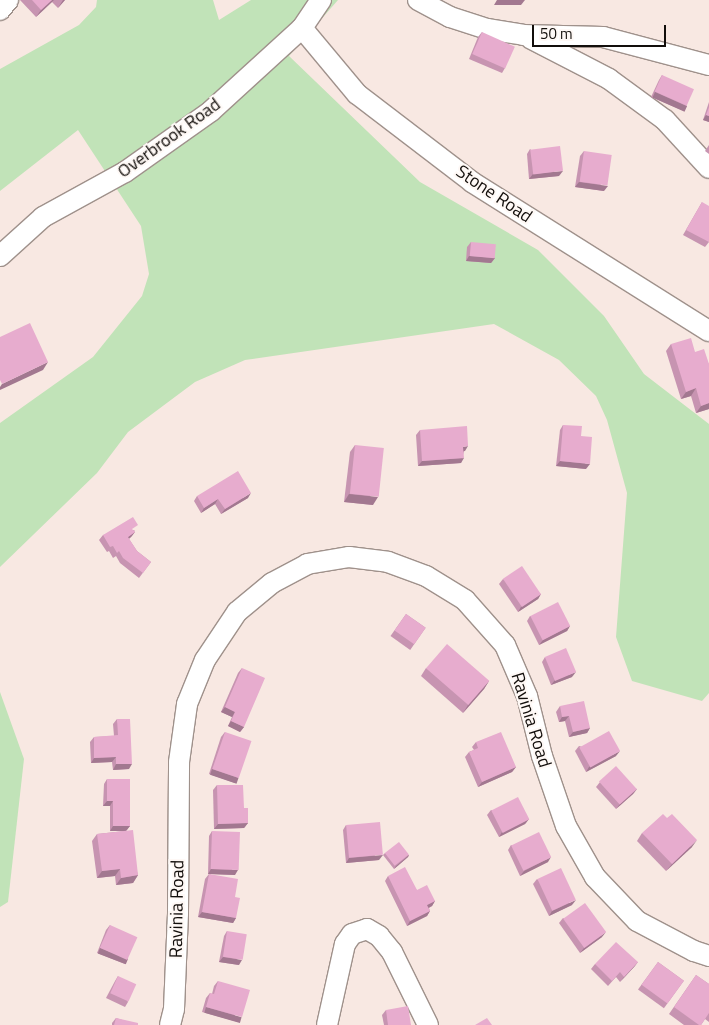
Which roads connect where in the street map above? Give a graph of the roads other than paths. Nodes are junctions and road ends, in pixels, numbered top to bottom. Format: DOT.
graph roads {
  1 [pos="8,0"];
  2 [pos="321,0"];
  3 [pos="418,0"];
  4 [pos="0,10"];
  5 [pos="302,28"];
  6 [pos="523,35"];
  7 [pos="709,66"];
  8 [pos="709,168"];
  9 [pos="0,256"];
  10 [pos="709,331"];
  11 [pos="709,956"];
  12 [pos="170,1025"];
  13 [pos="327,1025"];
  14 [pos="428,1025"];
  1 -- 4 [label="street"];
  2 -- 5 [label="street, Overbrook Road"];
  3 -- 6 [label="street"];
  5 -- 9 [label="street, Overbrook Road"];
  5 -- 10 [label="street, Stone Road"];
  6 -- 7 [label="street"];
  6 -- 8 [label="street"];
  11 -- 12 [label="street, Ravinia Road"];
  13 -- 14 [label="street"];
}
